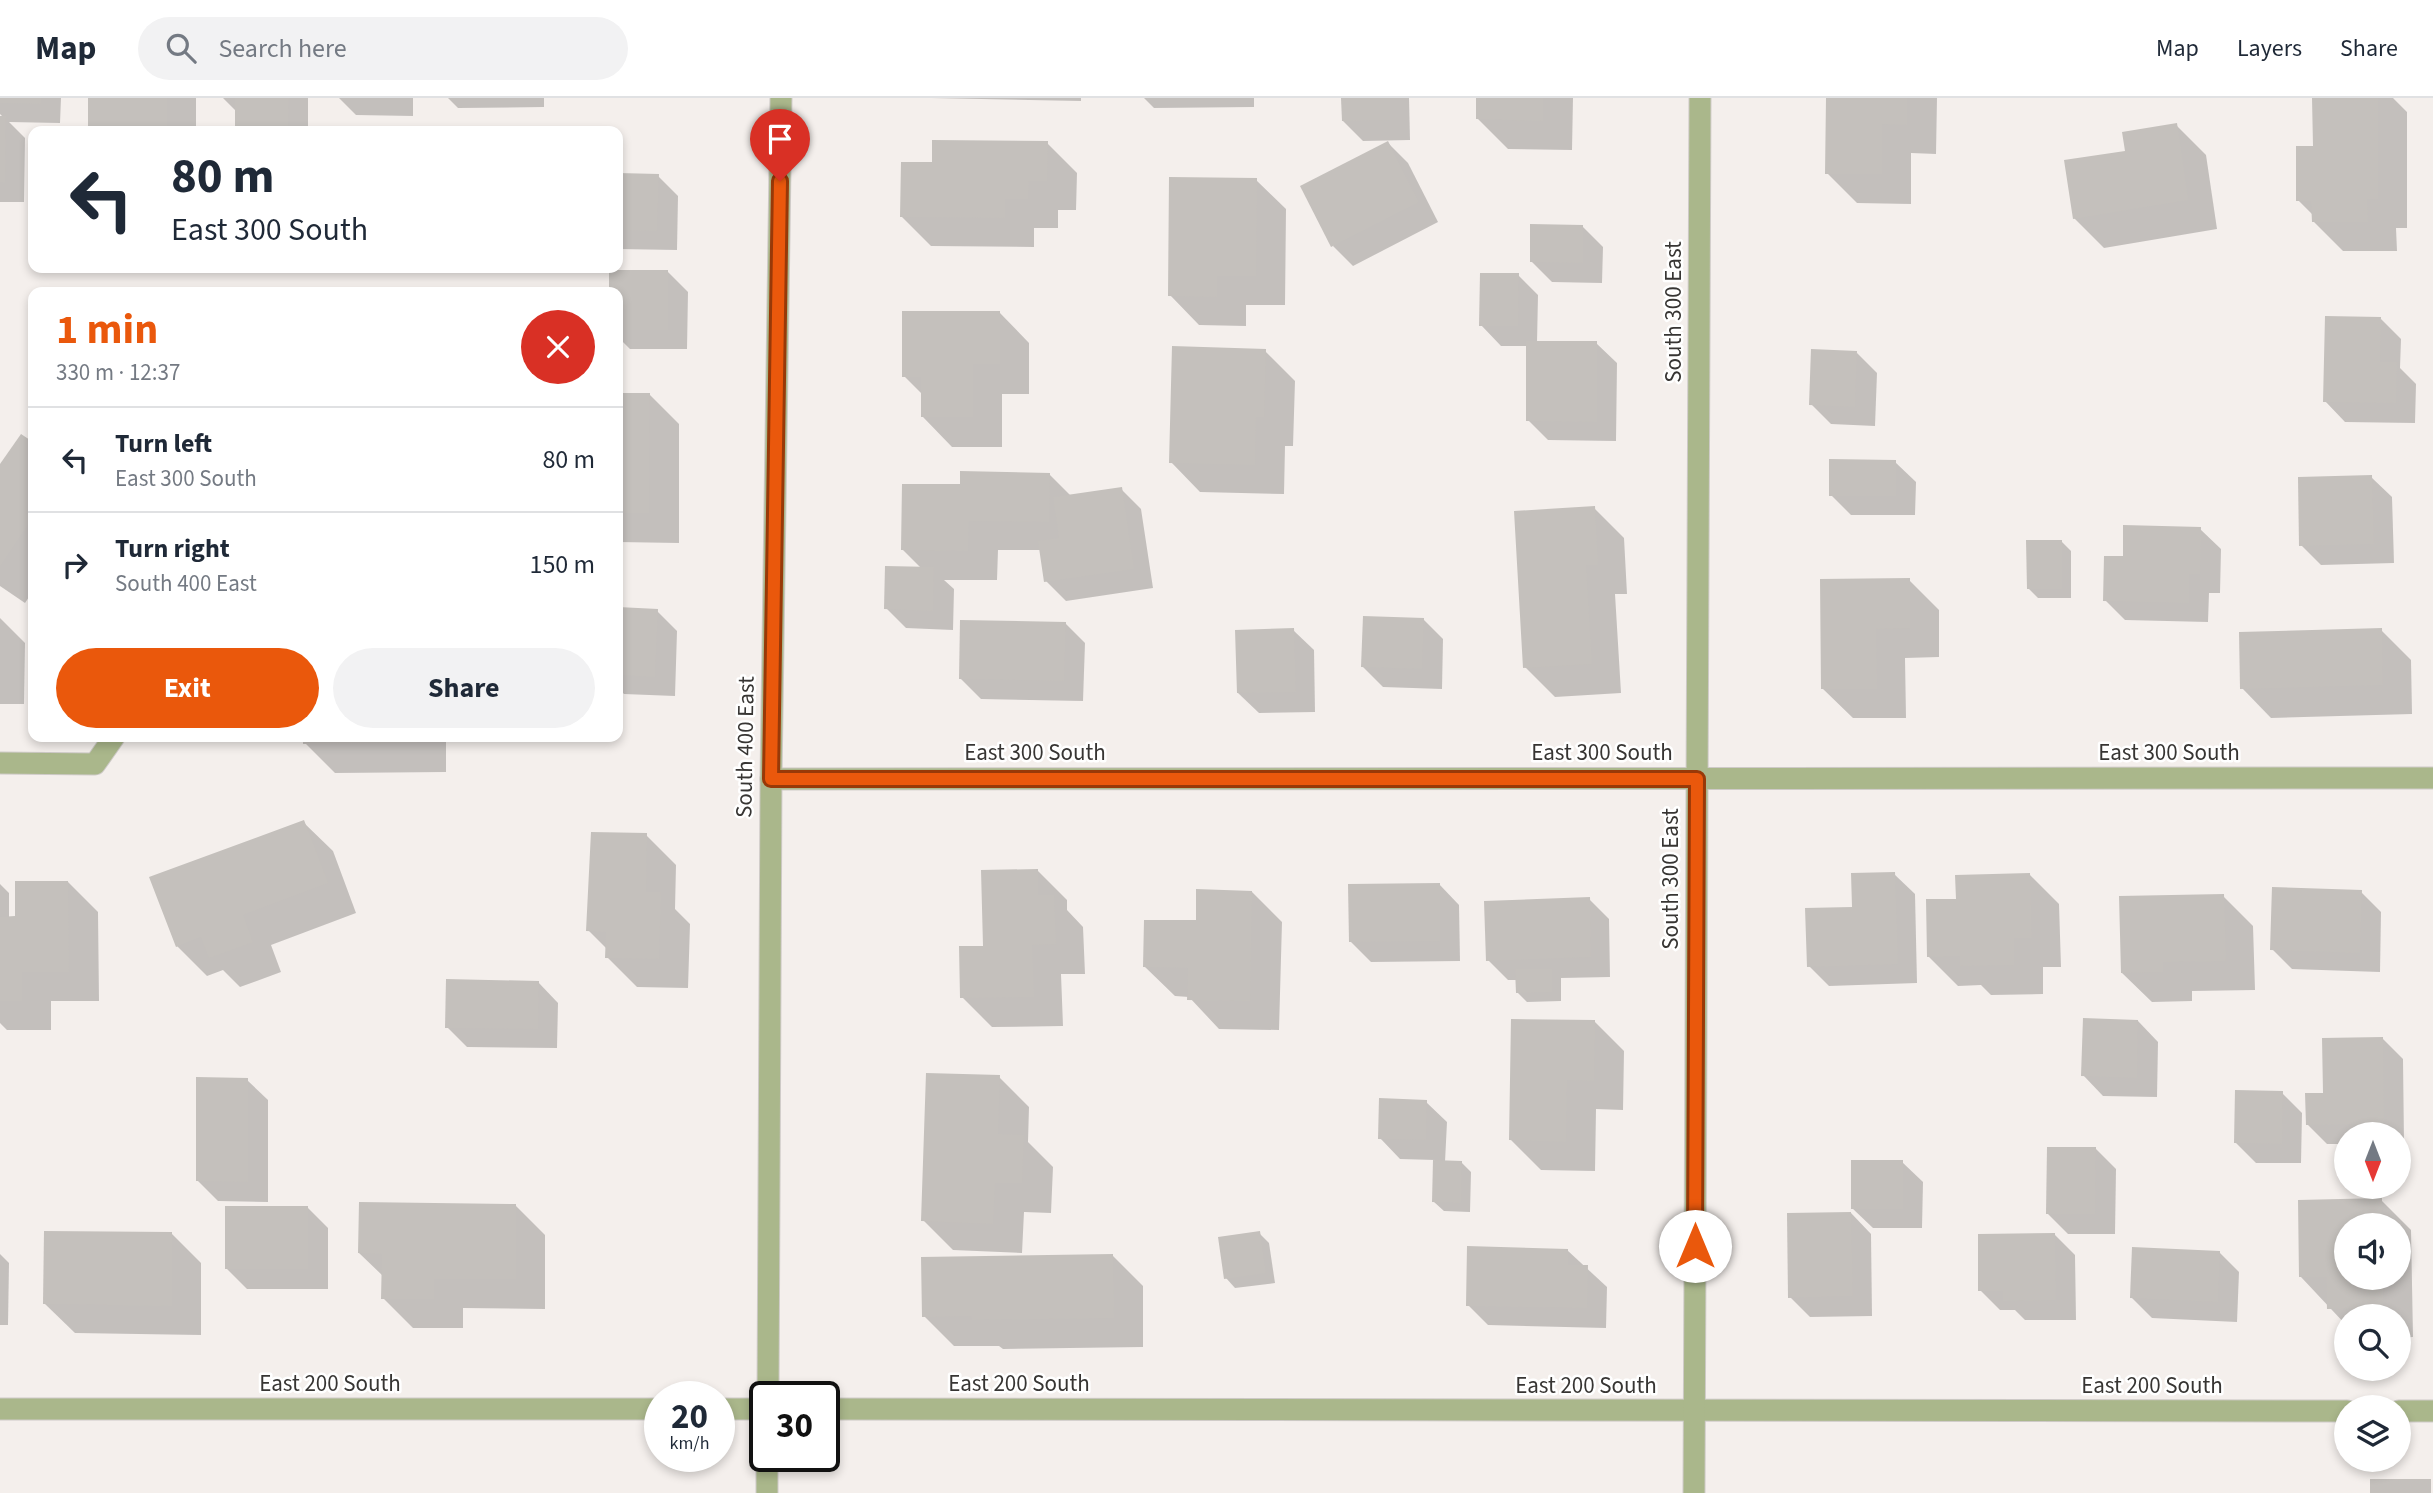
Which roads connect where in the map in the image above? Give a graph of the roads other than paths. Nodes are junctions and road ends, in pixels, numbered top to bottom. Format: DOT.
graph roads {
  1 [pos="781,98"];
  2 [pos="1700,98"];
  3 [pos="110,742"];
  4 [pos="0,763"];
  5 [pos="2433,778"];
  6 [pos="771,779"];
  7 [pos="1697,779"];
  8 [pos="768,1381"];
  9 [pos="0,1409"];
  10 [pos="644,1409"];
  11 [pos="840,1409"];
  12 [pos="1694,1411"];
  13 [pos="2334,1411"];
  14 [pos="2411,1411"];
  15 [pos="2433,1411"];
  16 [pos="767,1472"];
  17 [pos="767,1493"];
  18 [pos="1694,1493"];
  1 -- 6 [label="street, South 400 East"];
  2 -- 7 [label="street, South 300 East"];
  3 -- 4 [label="street"];
  5 -- 7 [label="street, East 300 South"];
  6 -- 7 [label="street, East 300 South"];
  6 -- 8 [label="street, South 400 East"];
  7 -- 12 [label="street, South 300 East"];
  9 -- 10 [label="street, East 200 South"];
  11 -- 12 [label="street, East 200 South"];
  12 -- 13 [label="street, East 200 South"];
  12 -- 18 [label="street, South 300 East"];
  14 -- 15 [label="street"];
  16 -- 17 [label="street"];
}
